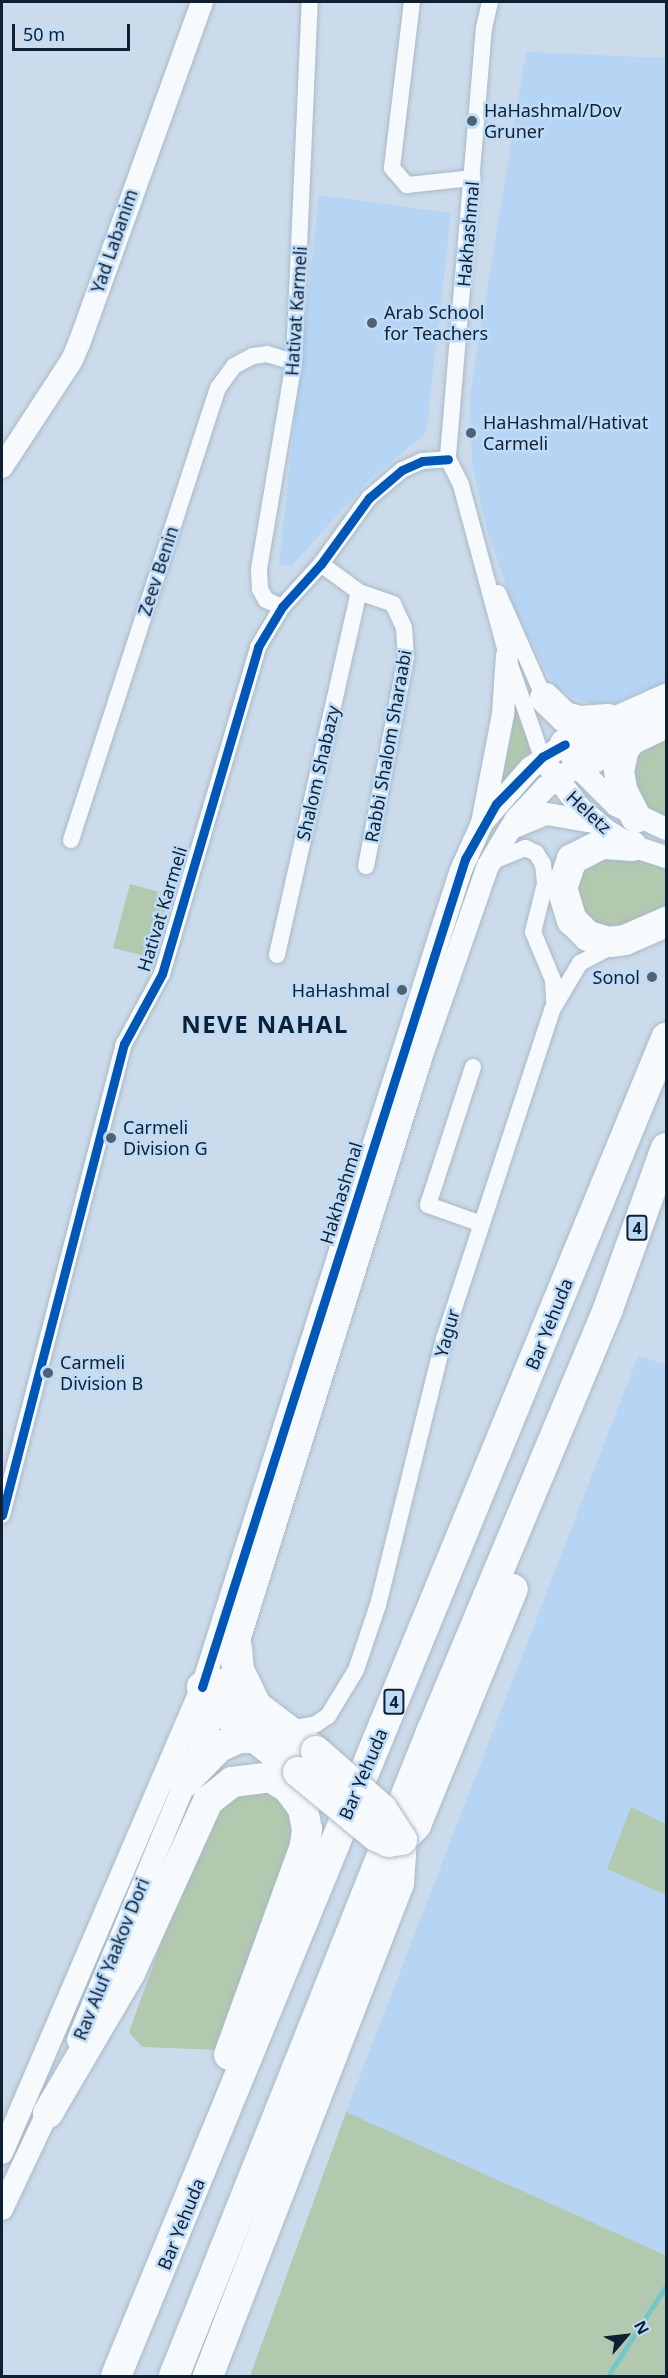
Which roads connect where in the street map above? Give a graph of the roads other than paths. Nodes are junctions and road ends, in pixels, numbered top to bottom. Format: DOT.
graph roads {
  1 [pos="202,2"];
  2 [pos="310,2"];
  3 [pos="412,2"];
  4 [pos="490,2"];
  5 [pos="473,178"];
  6 [pos="294,362"];
  7 [pos="448,459"];
  8 [pos="2,467"];
  9 [pos="472,535"];
  10 [pos="321,564"];
  11 [pos="359,592"];
  12 [pos="282,607"];
  13 [pos="507,656"];
  14 [pos="544,698"];
  15 [pos="666,699"];
  16 [pos="666,723"];
  17 [pos="631,725"];
  18 [pos="560,761"];
  19 [pos="596,822"];
  20 [pos="482,823"];
  21 [pos="506,833"];
  22 [pos="650,837"];
  23 [pos="71,840"];
  24 [pos="366,866"];
  25 [pos="488,866"];
  26 [pos="666,922"];
  27 [pos="625,940"];
  28 [pos="277,955"];
  29 [pos="552,1010"];
  30 [pos="666,1038"];
  31 [pos="472,1067"];
  32 [pos="666,1148"];
  33 [pos="482,1224"];
  34 [pos="608,1309"];
  35 [pos="2,1515"];
  36 [pos="237,1648"];
  37 [pos="215,1692"];
  38 [pos="257,1705"];
  39 [pos="289,1730"];
  40 [pos="253,1738"];
  41 [pos="307,1762"];
  42 [pos="184,1783"];
  43 [pos="402,1840"];
  44 [pos="48,2113"];
  45 [pos="2,2154"];
  46 [pos="2,2209"];
  47 [pos="118,2372"];
  48 [pos="174,2376"];
  49 [pos="208,2376"];
  1 -- 8 [label="street, Yad Labanim"];
  2 -- 6 [label="street, Hativat Karmeli"];
  3 -- 5 [label="street"];
  4 -- 5 [label="street, Hakhashmal"];
  5 -- 7 [label="street, Hakhashmal"];
  6 -- 12 [label="street, Hativat Karmeli"];
  6 -- 23 [label="street, Zeev Benin"];
  7 -- 9 [label="street"];
  7 -- 10 [label="street, Hativat Karmeli"];
  9 -- 13 [label="street"];
  9 -- 14 [label="street"];
  10 -- 11 [label="street, Rabbi Shalom Sharaabi"];
  10 -- 12 [label="street, Hativat Karmeli"];
  11 -- 24 [label="street, Rabbi Shalom Sharaabi"];
  11 -- 28 [label="street, Shalom Shabazy"];
  12 -- 35 [label="street, Hativat Karmeli"];
  13 -- 18 [label="street"];
  13 -- 20 [label="street"];
  14 -- 17 [label="highway"];
  14 -- 18 [label="street"];
  15 -- 17 [label="highway"];
  16 -- 17 [label="highway"];
  17 -- 18 [label="highway"];
  17 -- 22 [label="highway"];
  18 -- 19 [label="street, Heletz"];
  18 -- 20 [label="street, Hakhashmal"];
  18 -- 21 [label="street, Hakhashmal"];
  18 -- 22 [label="street, Heletz"];
  19 -- 21 [label="street"];
  19 -- 22 [label="street, Heletz"];
  20 -- 37 [label="street, Hakhashmal"];
  21 -- 25 [label="street, Hakhashmal"];
  22 -- 27 [label="highway"];
  25 -- 29 [label="street"];
  25 -- 36 [label="street, Hakhashmal"];
  26 -- 27 [label="highway"];
  27 -- 29 [label="street, Yagur"];
  29 -- 33 [label="street, Yagur"];
  30 -- 47 [label="highway, Bar Yehuda / 4"];
  31 -- 33 [label="street"];
  32 -- 34 [label="highway, 4"];
  33 -- 39 [label="street, Yagur"];
  34 -- 43 [label="highway"];
  34 -- 48 [label="highway, 4"];
  36 -- 37 [label="street, Hakhashmal"];
  36 -- 38 [label="highway"];
  37 -- 38 [label="highway"];
  37 -- 40 [label="highway"];
  37 -- 42 [label="street, Rav Aluf Yaakov Dori"];
  37 -- 45 [label="street, Rav Aluf Yaakov Dori"];
  38 -- 39 [label="highway"];
  39 -- 41 [label="highway"];
  40 -- 41 [label="highway"];
  40 -- 42 [label="highway"];
  41 -- 43 [label="highway, bridge"];
  42 -- 44 [label="street, Rav Aluf Yaakov Dori"];
  43 -- 49 [label="highway"];
  44 -- 46 [label="street, Rav Aluf Yaakov Dori"];
  44 -- 47 [label="highway"];
}
